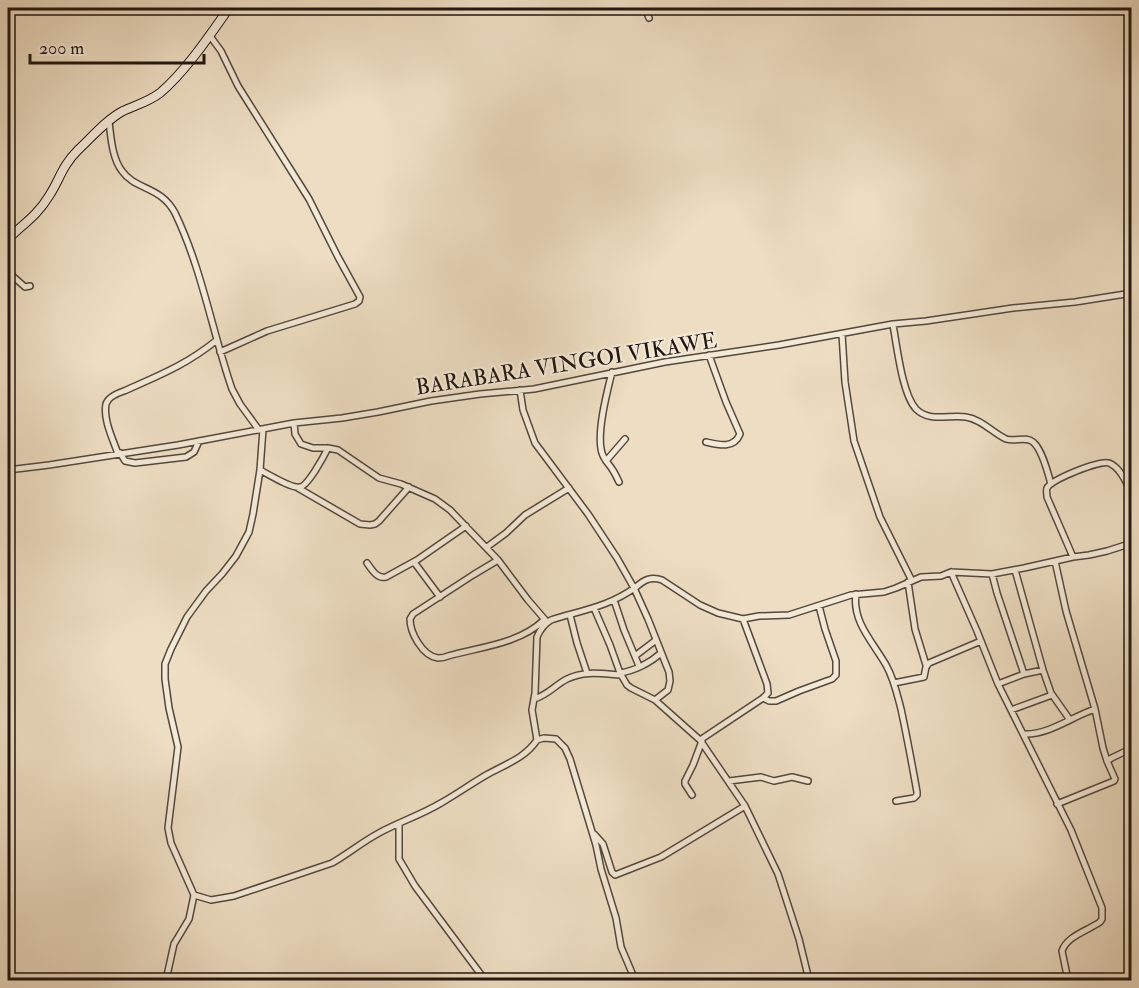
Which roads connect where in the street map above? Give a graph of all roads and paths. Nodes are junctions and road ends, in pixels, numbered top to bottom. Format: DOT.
graph roads {
  1 [pos="229,8"];
  2 [pos="645,8"];
  3 [pos="649,18"];
  4 [pos="210,36"];
  5 [pos="109,122"];
  6 [pos="8,239"];
  7 [pos="8,272"];
  8 [pos="30,286"];
  9 [pos="1131,293"];
  10 [pos="893,325"];
  11 [pos="842,334"];
  12 [pos="217,340"];
  13 [pos="220,352"];
  14 [pos="709,355"];
  15 [pos="612,372"];
  16 [pos="520,390"];
  17 [pos="294,423"];
  18 [pos="261,430"];
  19 [pos="625,439"];
  20 [pos="199,441"];
  21 [pos="706,441"];
  22 [pos="328,448"];
  23 [pos="119,453"];
  24 [pos="606,461"];
  25 [pos="8,470"];
  26 [pos="260,470"];
  27 [pos="619,482"];
  28 [pos="1051,484"];
  29 [pos="409,487"];
  30 [pos="298,488"];
  31 [pos="569,488"];
  32 [pos="1131,493"];
  33 [pos="466,526"];
  34 [pos="1131,543"];
  35 [pos="487,547"];
  36 [pos="1073,557"];
  37 [pos="498,561"];
  38 [pos="1055,561"];
  39 [pos="414,562"];
  40 [pos="367,563"];
  41 [pos="1015,570"];
  42 [pos="951,572"];
  43 [pos="992,574"];
  44 [pos="910,582"];
  45 [pos="634,588"];
  46 [pos="856,594"];
  47 [pos="440,597"];
  48 [pos="614,600"];
  49 [pos="819,606"];
  50 [pos="594,608"];
  51 [pos="570,615"];
  52 [pos="743,619"];
  53 [pos="545,621"];
  54 [pos="656,640"];
  55 [pos="981,641"];
  56 [pos="661,653"];
  57 [pos="634,656"];
  58 [pos="1131,656"];
  59 [pos="926,665"];
  60 [pos="639,666"];
  61 [pos="1043,670"];
  62 [pos="587,673"];
  63 [pos="620,674"];
  64 [pos="1024,674"];
  65 [pos="1131,680"];
  66 [pos="894,683"];
  67 [pos="998,684"];
  68 [pos="1052,695"];
  69 [pos="763,698"];
  70 [pos="534,699"];
  71 [pos="655,700"];
  72 [pos="1095,709"];
  73 [pos="1011,710"];
  74 [pos="1070,720"];
  75 [pos="1024,734"];
  76 [pos="537,740"];
  77 [pos="701,740"];
  78 [pos="1131,747"];
  79 [pos="1107,761"];
  80 [pos="729,781"];
  81 [pos="808,781"];
  82 [pos="692,795"];
  83 [pos="896,801"];
  84 [pos="1057,804"];
  85 [pos="745,806"];
  86 [pos="399,824"];
  87 [pos="593,832"];
  88 [pos="194,895"];
  89 [pos="166,981"];
  90 [pos="486,981"];
  91 [pos="635,981"];
  92 [pos="808,981"];
  93 [pos="1068,981"];
  1 -- 4 [label="street"];
  2 -- 3 [label="street"];
  4 -- 5 [label="street"];
  4 -- 13 [label="street"];
  5 -- 6 [label="street"];
  5 -- 12 [label="street"];
  7 -- 8 [label="street"];
  9 -- 10 [label="street, BARABARA VINGOI VIKAWE"];
  10 -- 11 [label="street, BARABARA VINGOI VIKAWE"];
  10 -- 28 [label="street"];
  11 -- 14 [label="street, BARABARA VINGOI VIKAWE"];
  11 -- 44 [label="street"];
  12 -- 13 [label="street"];
  12 -- 23 [label="street"];
  13 -- 18 [label="street"];
  14 -- 15 [label="street, BARABARA VINGOI VIKAWE"];
  14 -- 21 [label="street"];
  15 -- 16 [label="street, BARABARA VINGOI VIKAWE"];
  15 -- 24 [label="street"];
  16 -- 17 [label="street, BARABARA VINGOI VIKAWE"];
  16 -- 31 [label="street"];
  17 -- 18 [label="street, BARABARA VINGOI VIKAWE"];
  17 -- 22 [label="street"];
  18 -- 20 [label="street, BARABARA VINGOI VIKAWE"];
  18 -- 26 [label="street"];
  19 -- 24 [label="street"];
  20 -- 23 [label="street, BARABARA VINGOI VIKAWE"];
  20 -- 23 [label="street"];
  22 -- 29 [label="street"];
  22 -- 30 [label="street"];
  23 -- 25 [label="street, BARABARA VINGOI VIKAWE"];
  24 -- 27 [label="street"];
  26 -- 30 [label="street"];
  26 -- 88 [label="street"];
  28 -- 32 [label="street"];
  28 -- 36 [label="street"];
  29 -- 30 [label="street"];
  29 -- 33 [label="street"];
  31 -- 35 [label="street"];
  31 -- 45 [label="street"];
  33 -- 35 [label="street"];
  33 -- 39 [label="street"];
  34 -- 36 [label="street"];
  35 -- 37 [label="street"];
  36 -- 38 [label="street"];
  37 -- 47 [label="street"];
  37 -- 53 [label="street"];
  38 -- 41 [label="street"];
  38 -- 72 [label="street"];
  39 -- 40 [label="street"];
  39 -- 47 [label="street"];
  41 -- 43 [label="street"];
  41 -- 61 [label="street"];
  42 -- 43 [label="street"];
  42 -- 44 [label="street"];
  42 -- 55 [label="street"];
  43 -- 64 [label="street"];
  44 -- 46 [label="street"];
  44 -- 59 [label="street"];
  45 -- 48 [label="street"];
  45 -- 52 [label="street"];
  45 -- 54 [label="street"];
  46 -- 49 [label="street"];
  46 -- 66 [label="street"];
  47 -- 53 [label="street"];
  48 -- 50 [label="street"];
  48 -- 57 [label="street"];
  49 -- 52 [label="street"];
  49 -- 69 [label="street"];
  50 -- 51 [label="street"];
  50 -- 63 [label="street"];
  51 -- 53 [label="street"];
  51 -- 62 [label="street"];
  52 -- 69 [label="street"];
  53 -- 70 [label="street"];
  54 -- 56 [label="street"];
  54 -- 57 [label="street"];
  55 -- 59 [label="street"];
  55 -- 67 [label="street"];
  56 -- 60 [label="street"];
  56 -- 71 [label="street"];
  57 -- 60 [label="street"];
  58 -- 65 [label="street"];
  59 -- 66 [label="street"];
  60 -- 63 [label="street"];
  61 -- 64 [label="street"];
  61 -- 68 [label="street"];
  62 -- 63 [label="street"];
  62 -- 70 [label="street"];
  63 -- 71 [label="street"];
  64 -- 67 [label="street"];
  66 -- 83 [label="street"];
  67 -- 73 [label="street"];
  68 -- 73 [label="street"];
  68 -- 74 [label="street"];
  69 -- 77 [label="street"];
  70 -- 76 [label="street"];
  71 -- 77 [label="street"];
  72 -- 74 [label="street"];
  72 -- 79 [label="street"];
  73 -- 75 [label="street"];
  74 -- 75 [label="street"];
  75 -- 84 [label="street"];
  76 -- 86 [label="street"];
  76 -- 87 [label="street"];
  77 -- 80 [label="street"];
  77 -- 82 [label="street"];
  78 -- 79 [label="street"];
  79 -- 84 [label="street"];
  80 -- 81 [label="street"];
  80 -- 85 [label="street"];
  84 -- 93 [label="street"];
  85 -- 87 [label="street"];
  85 -- 92 [label="street"];
  86 -- 88 [label="street"];
  86 -- 90 [label="street"];
  87 -- 91 [label="street"];
  88 -- 89 [label="street"];
}
